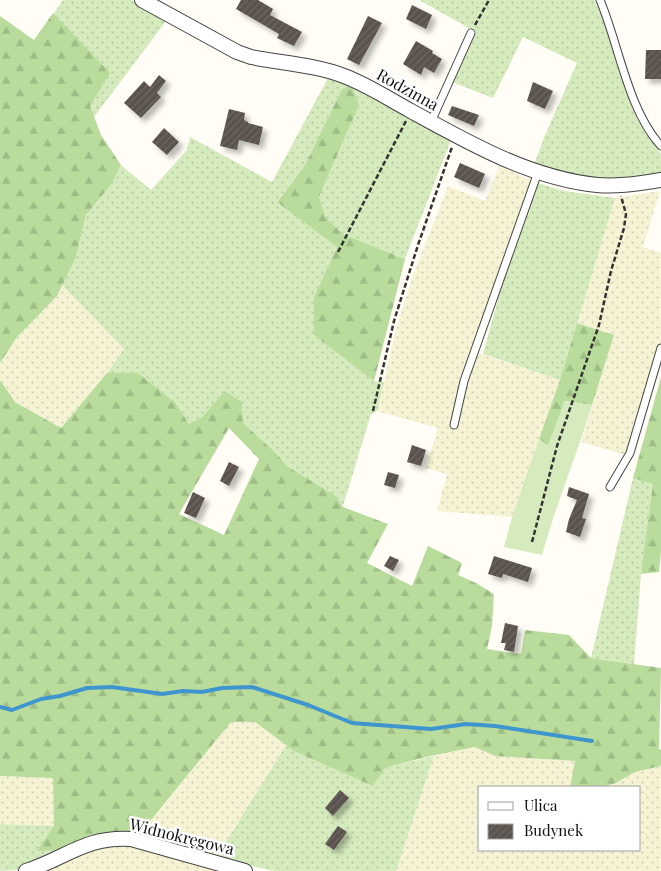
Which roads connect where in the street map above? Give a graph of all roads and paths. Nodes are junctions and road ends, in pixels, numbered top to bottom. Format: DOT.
graph roads {
  1 [pos="489,0"];
  2 [pos="600,0"];
  3 [pos="145,1"];
  4 [pos="471,33"];
  5 [pos="411,111"];
  6 [pos="431,122"];
  7 [pos="458,136"];
  8 [pos="661,146"];
  9 [pos="538,172"];
  10 [pos="661,180"];
  11 [pos="618,185"];
  12 [pos="338,252"];
  13 [pos="661,348"];
  14 [pos="373,411"];
  15 [pos="454,425"];
  16 [pos="610,487"];
  17 [pos="532,542"];
  18 [pos="26,871"];
  19 [pos="245,871"];
  1 -- 4 [label="path"];
  2 -- 8 [label="lane"];
  3 -- 5 [label="street, Rodzinna"];
  4 -- 6 [label="lane"];
  5 -- 6 [label="street, Rodzinna"];
  5 -- 12 [label="path"];
  6 -- 7 [label="street, Rodzinna"];
  7 -- 9 [label="street, Rodzinna"];
  7 -- 14 [label="path"];
  9 -- 11 [label="street, Rodzinna"];
  9 -- 15 [label="lane"];
  10 -- 11 [label="street, Rodzinna"];
  11 -- 17 [label="path"];
  13 -- 16 [label="lane"];
  18 -- 19 [label="street, Widnokręgowa"];
}
